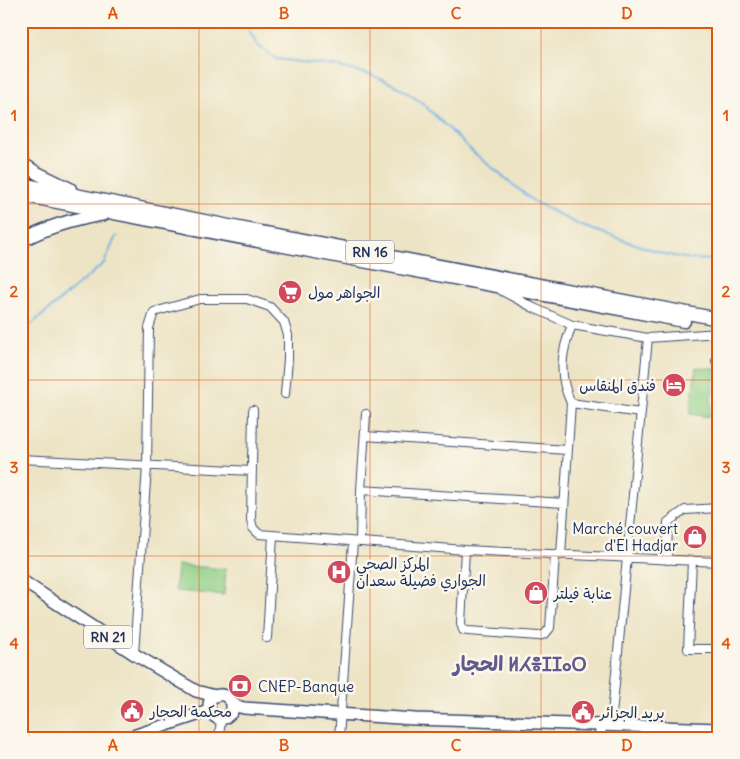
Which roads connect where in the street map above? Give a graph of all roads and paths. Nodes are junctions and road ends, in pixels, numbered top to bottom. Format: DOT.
graph roads {
  1 [pos="21,162"];
  2 [pos="21,184"];
  3 [pos="21,195"];
  4 [pos="86,197"];
  5 [pos="112,213"];
  6 [pos="21,241"];
  7 [pos="489,284"];
  8 [pos="719,319"];
  9 [pos="572,325"];
  10 [pos="719,327"];
  11 [pos="719,333"];
  12 [pos="648,338"];
  13 [pos="285,394"];
  14 [pos="572,403"];
  15 [pos="253,410"];
  16 [pos="640,413"];
  17 [pos="366,414"];
  18 [pos="365,436"];
  19 [pos="567,450"];
  20 [pos="21,458"];
  21 [pos="147,466"];
  22 [pos="252,471"];
  23 [pos="361,490"];
  24 [pos="564,503"];
  25 [pos="719,508"];
  26 [pos="273,536"];
  27 [pos="357,542"];
  28 [pos="465,550"];
  29 [pos="558,555"];
  30 [pos="627,558"];
  31 [pos="667,560"];
  32 [pos="692,561"];
  33 [pos="719,562"];
  34 [pos="21,580"];
  35 [pos="267,638"];
  36 [pos="719,649"];
  37 [pos="134,654"];
  38 [pos="196,691"];
  39 [pos="215,696"];
  40 [pos="232,707"];
  41 [pos="209,709"];
  42 [pos="340,713"];
  43 [pos="221,719"];
  44 [pos="606,725"];
  45 [pos="719,730"];
  46 [pos="127,738"];
  47 [pos="219,738"];
  48 [pos="339,738"];
  49 [pos="600,738"];
  1 -- 4 [label="highway"];
  2 -- 4 [label="highway, RN 16"];
  3 -- 5 [label="highway, RN 16"];
  4 -- 8 [label="highway, RN 16"];
  5 -- 6 [label="highway"];
  5 -- 7 [label="highway, RN 16"];
  7 -- 9 [label="street"];
  7 -- 10 [label="highway, RN 16"];
  9 -- 12 [label="street"];
  9 -- 14 [label="street"];
  11 -- 12 [label="street"];
  12 -- 16 [label="street"];
  13 -- 21 [label="street"];
  14 -- 16 [label="street"];
  14 -- 19 [label="street"];
  15 -- 22 [label="street"];
  16 -- 30 [label="street"];
  17 -- 18 [label="street"];
  18 -- 19 [label="street"];
  18 -- 23 [label="street"];
  19 -- 24 [label="street"];
  20 -- 21 [label="street"];
  21 -- 22 [label="street"];
  21 -- 37 [label="street"];
  22 -- 26 [label="street"];
  23 -- 24 [label="street"];
  23 -- 27 [label="street"];
  24 -- 29 [label="street"];
  25 -- 31 [label="street"];
  26 -- 27 [label="street"];
  26 -- 35 [label="street"];
  27 -- 28 [label="street"];
  27 -- 42 [label="street"];
  28 -- 29 [label="street"];
  28 -- 29 [label="street"];
  29 -- 30 [label="street"];
  30 -- 31 [label="street"];
  30 -- 44 [label="street"];
  31 -- 32 [label="street"];
  32 -- 33 [label="street"];
  32 -- 36 [label="street"];
  34 -- 37 [label="main road, RN 21"];
  37 -- 38 [label="main road, RN 21"];
  38 -- 39 [label="main road, RN 21"];
  38 -- 41 [label="main road, RN 21"];
  39 -- 40 [label="main road"];
  39 -- 41 [label="main road"];
  40 -- 42 [label="main road"];
  40 -- 43 [label="main road"];
  41 -- 43 [label="main road"];
  41 -- 46 [label="main road"];
  42 -- 44 [label="main road"];
  42 -- 48 [label="street"];
  43 -- 47 [label="street"];
  44 -- 45 [label="main road"];
  44 -- 49 [label="main road"];
}
